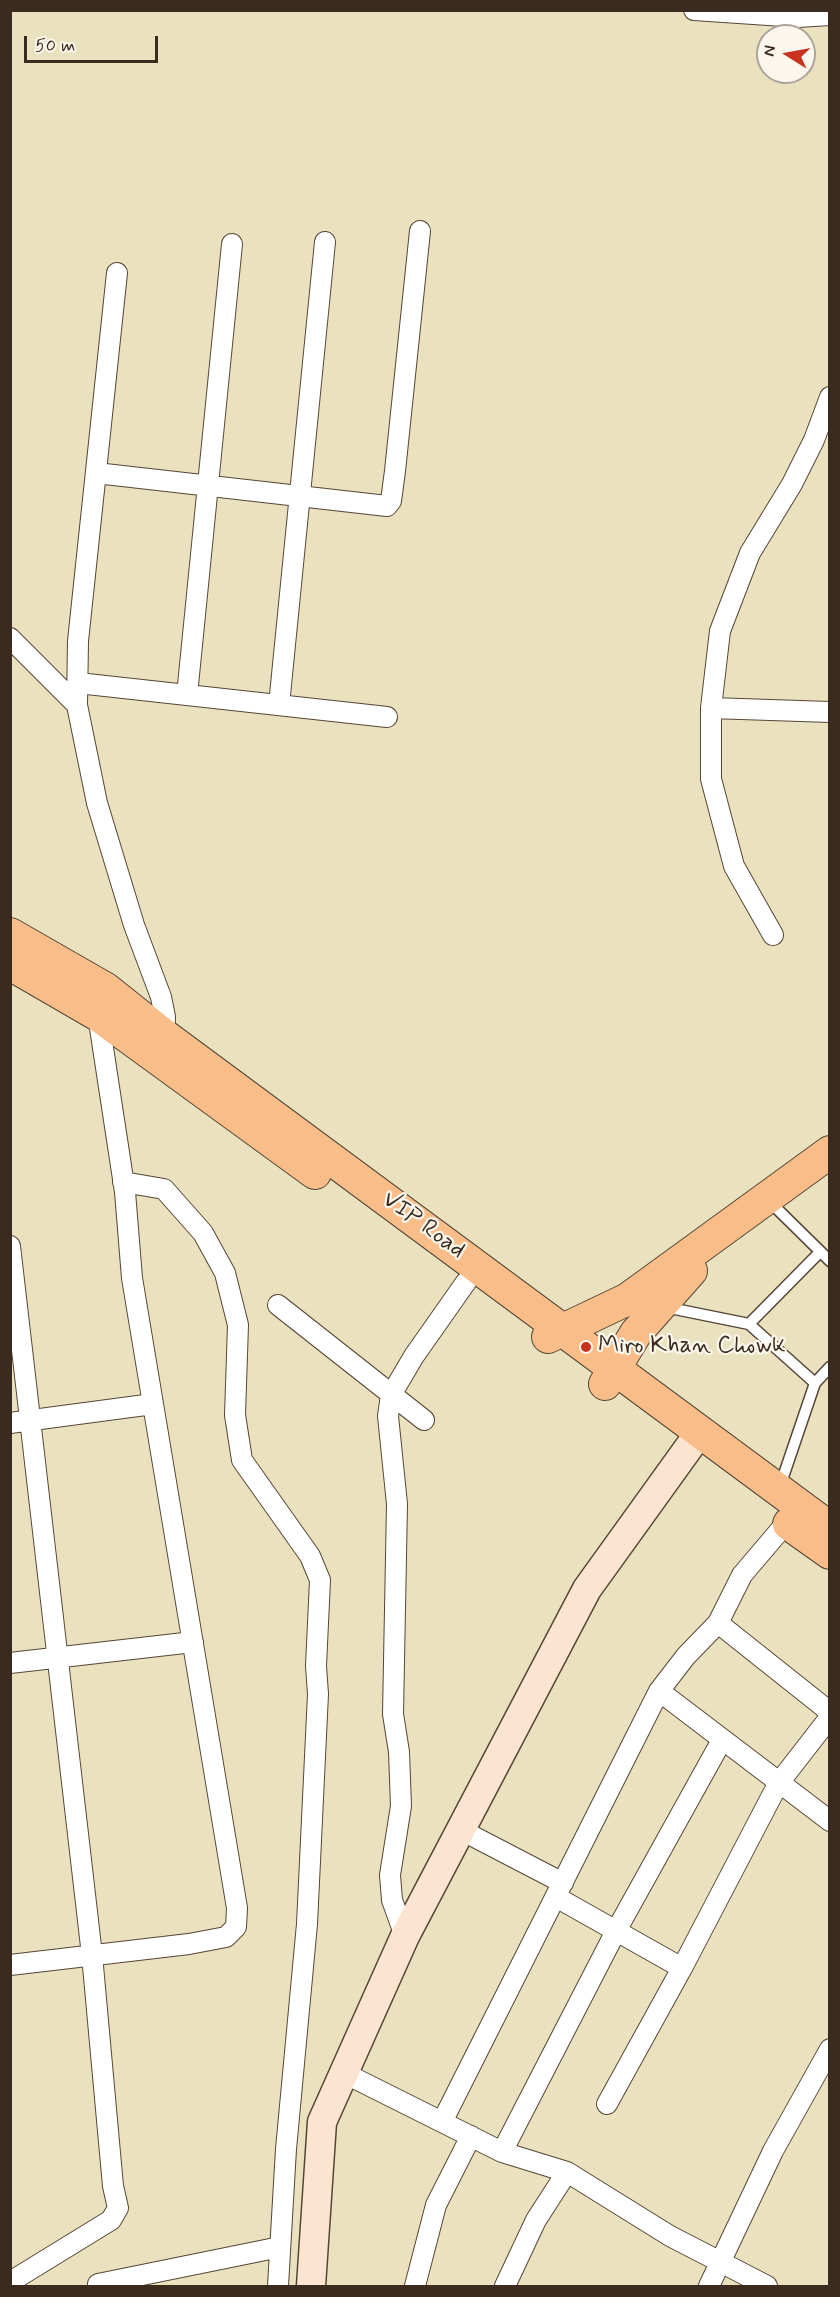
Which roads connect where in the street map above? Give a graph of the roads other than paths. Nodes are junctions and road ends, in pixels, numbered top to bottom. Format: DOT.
graph roads {
  1 [pos="694,10"];
  2 [pos="830,15"];
  3 [pos="420,231"];
  4 [pos="325,242"];
  5 [pos="232,244"];
  6 [pos="117,273"];
  7 [pos="830,397"];
  8 [pos="96,473"];
  9 [pos="208,485"];
  10 [pos="300,496"];
  11 [pos="10,638"];
  12 [pos="78,683"];
  13 [pos="187,695"];
  14 [pos="78,705"];
  15 [pos="279,705"];
  16 [pos="711,708"];
  17 [pos="830,712"];
  18 [pos="387,717"];
  19 [pos="10,934"];
  20 [pos="773,935"];
  21 [pos="10,964"];
  22 [pos="98,1015"];
  23 [pos="160,1047"];
  24 [pos="829,1152"];
  25 [pos="123,1182"];
  26 [pos="758,1203"];
  27 [pos="10,1246"];
  28 [pos="820,1252"];
  29 [pos="830,1261"];
  30 [pos="466,1282"];
  31 [pos="278,1305"];
  32 [pos="659,1305"];
  33 [pos="749,1324"];
  34 [pos="554,1334"];
  35 [pos="830,1367"];
  36 [pos="610,1376"];
  37 [pos="815,1383"];
  38 [pos="392,1395"];
  39 [pos="153,1404"];
  40 [pos="31,1420"];
  41 [pos="424,1420"];
  42 [pos="10,1423"];
  43 [pos="694,1439"];
  44 [pos="779,1489"];
  45 [pos="787,1522"];
  46 [pos="830,1528"];
  47 [pos="830,1554"];
  48 [pos="718,1623"];
  49 [pos="193,1642"];
  50 [pos="58,1658"];
  51 [pos="10,1663"];
  52 [pos="659,1691"];
  53 [pos="830,1712"];
  54 [pos="830,1717"];
  55 [pos="722,1740"];
  56 [pos="778,1784"];
  57 [pos="830,1821"];
  58 [pos="461,1830"];
  59 [pos="559,1890"];
  60 [pos="616,1931"];
  61 [pos="405,1936"];
  62 [pos="92,1955"];
  63 [pos="10,1965"];
  64 [pos="682,1968"];
  65 [pos="830,2049"];
  66 [pos="344,2073"];
  67 [pos="607,2104"];
  68 [pos="442,2122"];
  69 [pos="471,2136"];
  70 [pos="287,2140"];
  71 [pos="321,2142"];
  72 [pos="502,2152"];
  73 [pos="567,2172"];
  74 [pos="280,2247"];
  75 [pos="721,2263"];
  76 [pos="10,2282"];
  77 [pos="98,2284"];
  78 [pos="278,2286"];
  79 [pos="313,2286"];
  80 [pos="416,2286"];
  81 [pos="505,2286"];
  82 [pos="709,2286"];
  83 [pos="767,2286"];
  1 -- 2 [label="street"];
  3 -- 10 [label="street"];
  4 -- 10 [label="street"];
  5 -- 9 [label="street"];
  6 -- 8 [label="street"];
  7 -- 16 [label="street"];
  8 -- 9 [label="street"];
  8 -- 12 [label="street"];
  9 -- 10 [label="street"];
  9 -- 13 [label="street"];
  10 -- 15 [label="street"];
  11 -- 14 [label="street"];
  12 -- 13 [label="street"];
  12 -- 14 [label="street"];
  13 -- 15 [label="street"];
  14 -- 23 [label="street"];
  15 -- 18 [label="street"];
  16 -- 17 [label="street"];
  16 -- 20 [label="street"];
  19 -- 23 [label="main road, VIP Road"];
  21 -- 22 [label="main road, VIP Road"];
  22 -- 23 [label="main road, VIP Road"];
  22 -- 25 [label="street"];
  23 -- 30 [label="main road, VIP Road"];
  23 -- 34 [label="main road, VIP Road"];
  24 -- 26 [label="main road"];
  25 -- 39 [label="street"];
  25 -- 70 [label="street"];
  26 -- 28 [label="lane"];
  26 -- 32 [label="main road"];
  26 -- 34 [label="main road"];
  27 -- 40 [label="street"];
  28 -- 29 [label="lane"];
  28 -- 33 [label="lane"];
  30 -- 34 [label="main road, VIP Road"];
  30 -- 38 [label="street"];
  31 -- 38 [label="street"];
  32 -- 33 [label="lane"];
  32 -- 36 [label="main road"];
  33 -- 37 [label="lane"];
  34 -- 36 [label="main road, VIP Road"];
  35 -- 37 [label="lane"];
  36 -- 43 [label="main road, VIP Road"];
  37 -- 44 [label="lane"];
  38 -- 41 [label="street"];
  38 -- 61 [label="street"];
  39 -- 40 [label="street"];
  39 -- 49 [label="street"];
  40 -- 42 [label="street"];
  40 -- 50 [label="street"];
  43 -- 44 [label="main road, VIP Road"];
  43 -- 45 [label="main road, VIP Road"];
  43 -- 58 [label="main road"];
  44 -- 46 [label="main road, VIP Road"];
  45 -- 47 [label="main road, VIP Road"];
  45 -- 48 [label="street"];
  48 -- 52 [label="street"];
  48 -- 53 [label="street"];
  49 -- 50 [label="street"];
  49 -- 62 [label="street"];
  50 -- 51 [label="street"];
  50 -- 62 [label="street"];
  52 -- 55 [label="street"];
  52 -- 59 [label="street"];
  54 -- 56 [label="street"];
  55 -- 56 [label="street"];
  55 -- 60 [label="street"];
  56 -- 57 [label="street"];
  56 -- 64 [label="street"];
  58 -- 59 [label="street"];
  58 -- 61 [label="main road"];
  59 -- 60 [label="street"];
  59 -- 68 [label="street"];
  60 -- 64 [label="street"];
  60 -- 72 [label="street"];
  61 -- 66 [label="main road"];
  62 -- 63 [label="street"];
  62 -- 76 [label="street"];
  64 -- 67 [label="street"];
  65 -- 75 [label="street"];
  66 -- 68 [label="street"];
  66 -- 71 [label="main road"];
  68 -- 69 [label="street"];
  69 -- 72 [label="street"];
  69 -- 80 [label="street"];
  70 -- 71 [label="street"];
  70 -- 74 [label="street"];
  71 -- 79 [label="main road"];
  72 -- 73 [label="street"];
  73 -- 75 [label="street"];
  73 -- 81 [label="street"];
  74 -- 77 [label="street"];
  74 -- 78 [label="street"];
  75 -- 82 [label="street"];
  75 -- 83 [label="street"];
}
